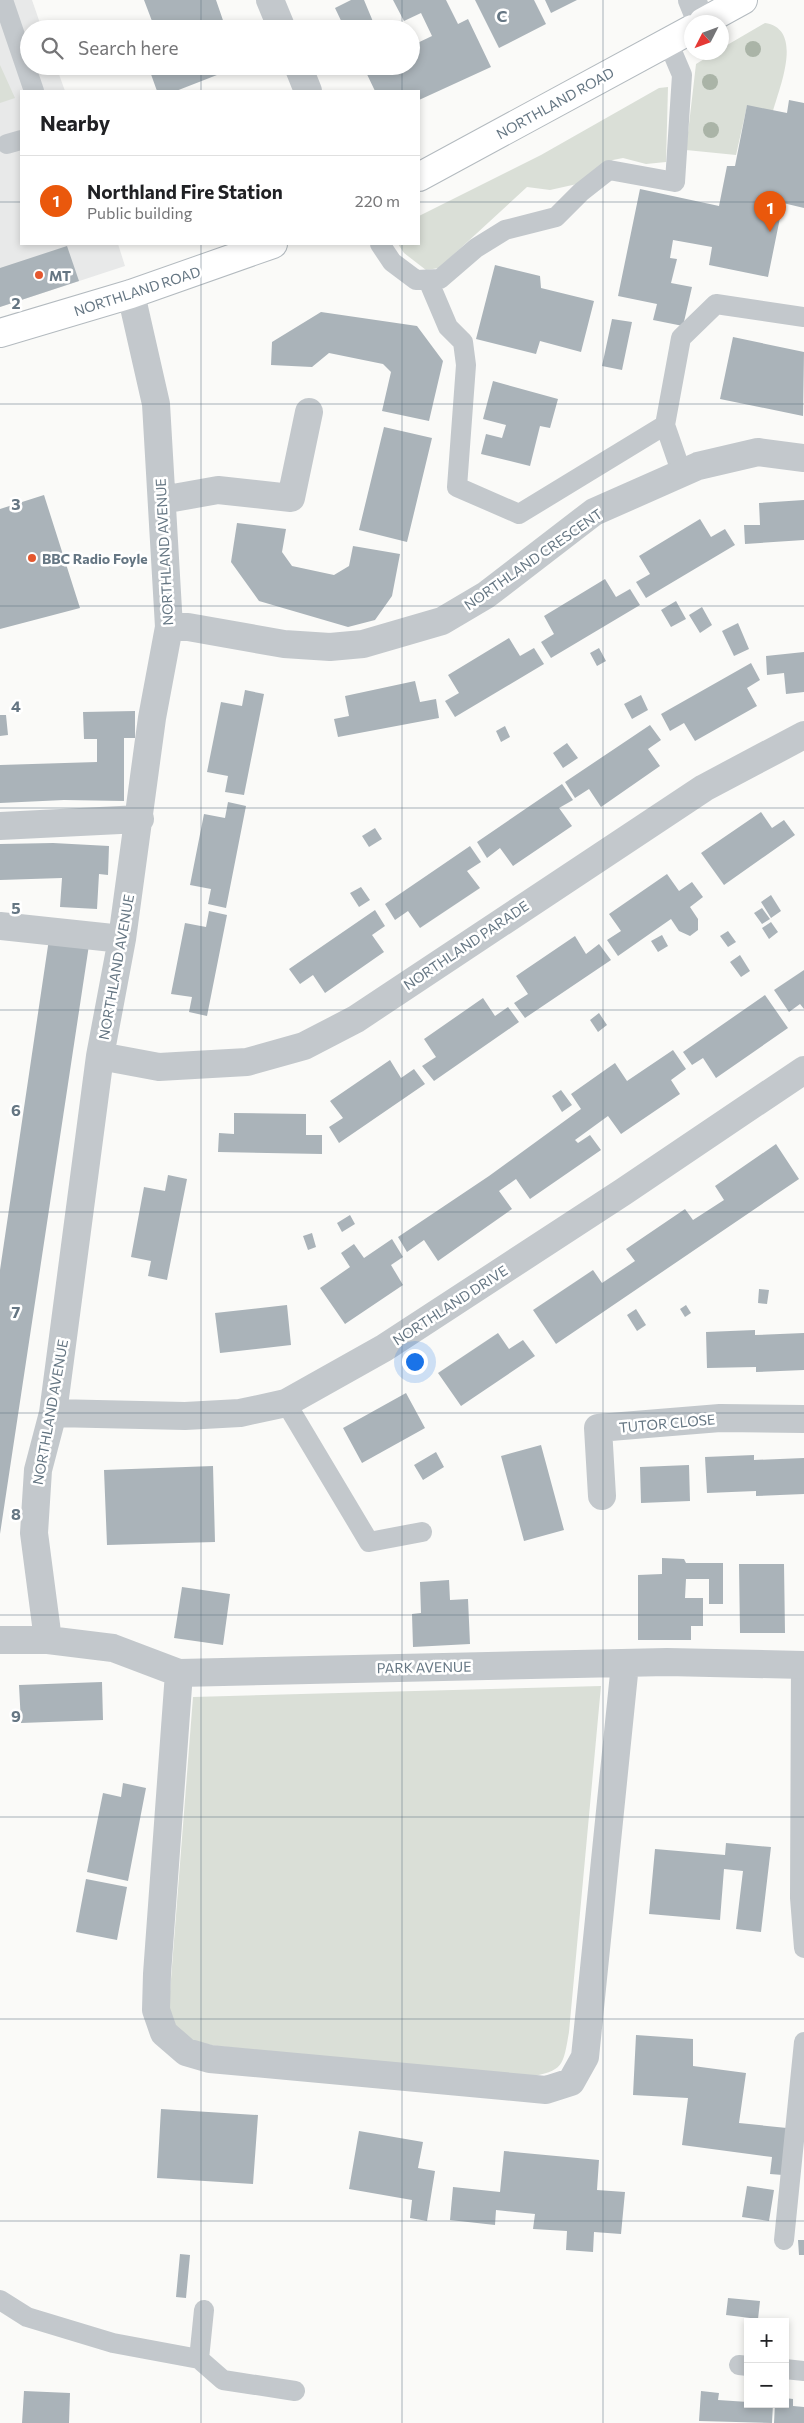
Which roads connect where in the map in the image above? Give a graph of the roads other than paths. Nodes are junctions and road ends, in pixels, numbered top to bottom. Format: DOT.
graph roads {
  1 [pos="3,0"];
  2 [pos="270,0"];
  3 [pos="692,0"];
  4 [pos="743,0"];
  5 [pos="699,15"];
  6 [pos="715,15"];
  7 [pos="278,20"];
  8 [pos="684,33"];
  9 [pos="668,42"];
  10 [pos="20,50"];
  11 [pos="29,75"];
  12 [pos="302,75"];
  13 [pos="34,90"];
  14 [pos="308,90"];
  15 [pos="420,176"];
  16 [pos="270,245"];
  17 [pos="381,245"];
  18 [pos="428,280"];
  19 [pos="131,294"];
  20 [pos="804,317"];
  21 [pos="0,333"];
  22 [pos="309,412"];
  23 [pos="665,425"];
  24 [pos="804,458"];
  25 [pos="682,474"];
  26 [pos="162,500"];
  27 [pos="169,627"];
  28 [pos="804,735"];
  29 [pos="140,819"];
  30 [pos="0,826"];
  31 [pos="0,926"];
  32 [pos="122,939"];
  33 [pos="100,1056"];
  34 [pos="804,1070"];
  35 [pos="286,1403"];
  36 [pos="53,1413"];
  37 [pos="804,1419"];
  38 [pos="602,1496"];
  39 [pos="422,1532"];
  40 [pos="0,1640"];
  41 [pos="48,1640"];
  42 [pos="625,1664"];
  43 [pos="803,1665"];
  44 [pos="179,1673"];
  45 [pos="804,1948"];
  46 [pos="804,2042"];
  47 [pos="784,2240"];
  48 [pos="0,2300"];
  49 [pos="204,2310"];
  50 [pos="199,2358"];
  51 [pos="789,2369"];
  52 [pos="804,2371"];
  53 [pos="295,2391"];
  1 -- 10 [label="lane"];
  2 -- 7 [label="street"];
  3 -- 5 [label="street"];
  4 -- 6 [label="main road"];
  8 -- 9 [label="main road, NORTHLAND ROAD"];
  9 -- 15 [label="main road, NORTHLAND ROAD"];
  9 -- 18 [label="lane"];
  11 -- 13 [label="lane"];
  12 -- 14 [label="street"];
  16 -- 19 [label="main road, NORTHLAND ROAD"];
  17 -- 18 [label="lane"];
  18 -- 23 [label="lane"];
  19 -- 21 [label="main road, NORTHLAND ROAD"];
  19 -- 26 [label="street, NORTHLAND AVENUE"];
  20 -- 23 [label="lane"];
  22 -- 26 [label="street"];
  23 -- 25 [label="lane"];
  24 -- 25 [label="street, NORTHLAND CRESCENT"];
  25 -- 27 [label="street, NORTHLAND CRESCENT"];
  26 -- 27 [label="street, NORTHLAND AVENUE"];
  27 -- 29 [label="street, NORTHLAND AVENUE"];
  28 -- 33 [label="street, NORTHLAND PARADE"];
  29 -- 30 [label="street"];
  29 -- 32 [label="street, NORTHLAND AVENUE"];
  31 -- 32 [label="street"];
  32 -- 33 [label="street, NORTHLAND AVENUE"];
  33 -- 36 [label="street, NORTHLAND AVENUE"];
  34 -- 35 [label="street, NORTHLAND DRIVE"];
  35 -- 36 [label="street, NORTHLAND DRIVE"];
  35 -- 39 [label="lane"];
  36 -- 41 [label="street, NORTHLAND AVENUE"];
  37 -- 38 [label="street, TUTOR CLOSE"];
  40 -- 41 [label="street, PARK AVENUE"];
  41 -- 44 [label="street, PARK AVENUE"];
  42 -- 43 [label="street, PARK AVENUE"];
  42 -- 44 [label="street, PARK AVENUE"];
  42 -- 44 [label="street"];
  43 -- 45 [label="lane"];
  46 -- 47 [label="lane"];
  48 -- 50 [label="lane"];
  49 -- 50 [label="lane"];
  50 -- 53 [label="lane"];
  51 -- 52 [label="lane"];
}
